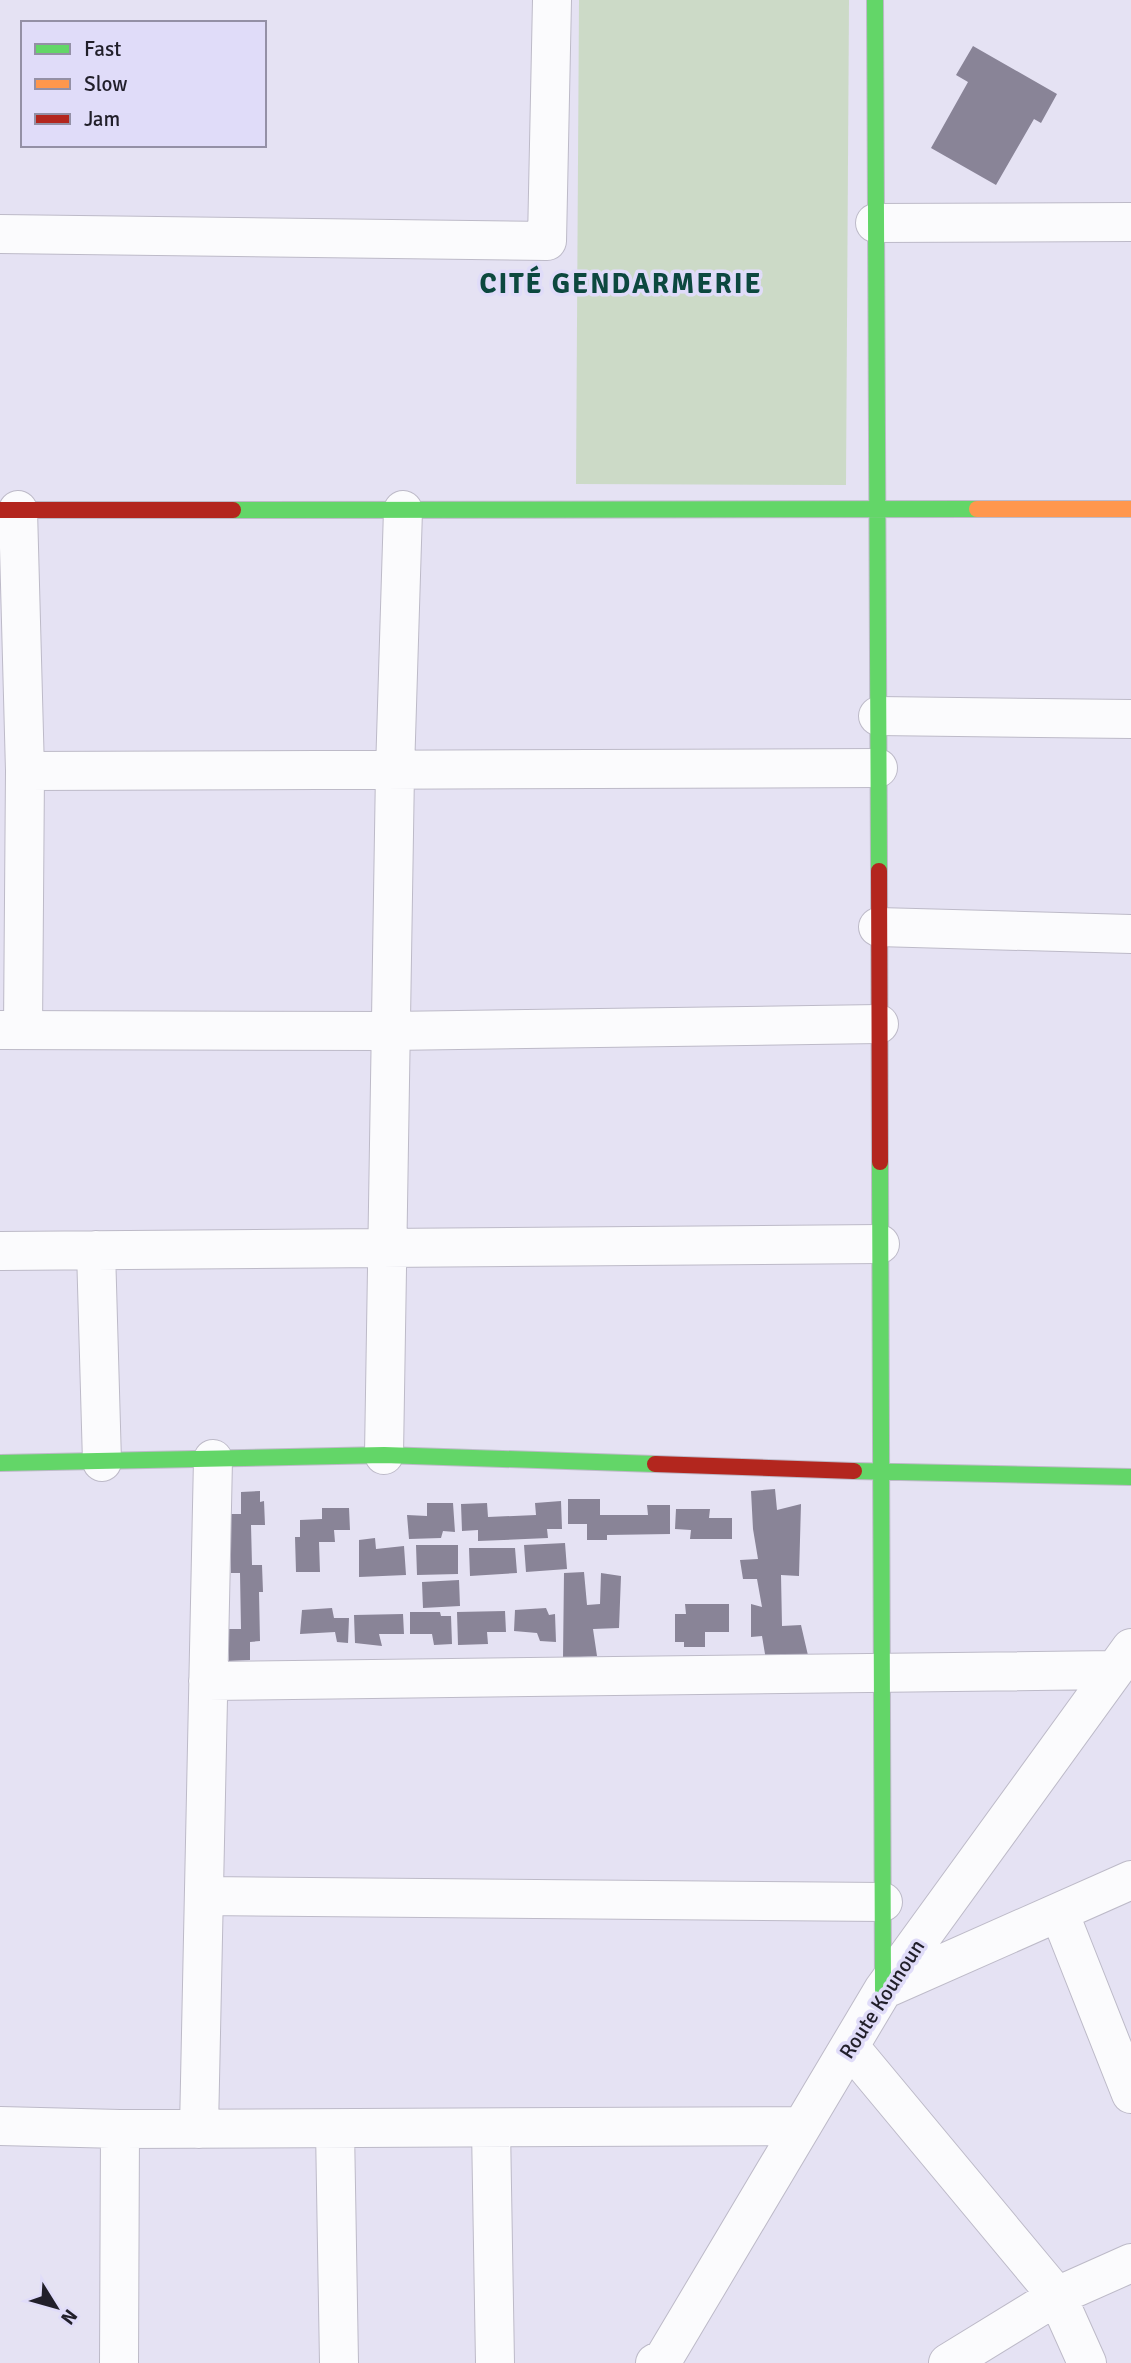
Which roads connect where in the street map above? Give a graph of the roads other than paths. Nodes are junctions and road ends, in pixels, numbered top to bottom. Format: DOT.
graph roads {
  1 [pos="552,0"];
  2 [pos="875,0"];
  3 [pos="1131,222"];
  4 [pos="876,223"];
  5 [pos="0,234"];
  6 [pos="877,509"];
  7 [pos="1131,509"];
  8 [pos="9,510"];
  9 [pos="403,510"];
  10 [pos="878,716"];
  11 [pos="1131,719"];
  12 [pos="878,768"];
  13 [pos="25,771"];
  14 [pos="395,771"];
  15 [pos="878,927"];
  16 [pos="1131,934"];
  17 [pos="879,1024"];
  18 [pos="11,1030"];
  19 [pos="390,1031"];
  20 [pos="880,1244"];
  21 [pos="386,1246"];
  22 [pos="96,1250"];
  23 [pos="0,1251"];
  24 [pos="384,1455"];
  25 [pos="213,1459"];
  26 [pos="102,1462"];
  27 [pos="0,1463"];
  28 [pos="881,1472"];
  29 [pos="1131,1476"];
  30 [pos="1123,1659"];
  31 [pos="882,1673"];
  32 [pos="208,1682"];
  33 [pos="1131,1880"];
  34 [pos="204,1896"];
  35 [pos="883,1902"];
  36 [pos="1059,1912"];
  37 [pos="883,1990"];
  38 [pos="850,2047"];
  39 [pos="1131,2094"];
  40 [pos="0,2126"];
  41 [pos="803,2126"];
  42 [pos="120,2129"];
  43 [pos="199,2129"];
  44 [pos="335,2129"];
  45 [pos="491,2129"];
  46 [pos="1131,2263"];
  47 [pos="1057,2296"];
  48 [pos="120,2363"];
  49 [pos="339,2363"];
  50 [pos="495,2363"];
  51 [pos="655,2363"];
  52 [pos="948,2363"];
  53 [pos="1087,2363"];
  1 -- 5 [label="street"];
  2 -- 4 [label="street"];
  3 -- 4 [label="street"];
  4 -- 6 [label="street"];
  6 -- 7 [label="street"];
  6 -- 9 [label="street"];
  6 -- 10 [label="street"];
  8 -- 9 [label="street"];
  8 -- 13 [label="street"];
  9 -- 14 [label="street"];
  10 -- 11 [label="street"];
  10 -- 12 [label="street"];
  12 -- 14 [label="street"];
  12 -- 15 [label="street"];
  13 -- 14 [label="street"];
  13 -- 18 [label="street"];
  14 -- 19 [label="street"];
  15 -- 16 [label="street"];
  15 -- 17 [label="street"];
  17 -- 19 [label="street"];
  17 -- 20 [label="street"];
  18 -- 19 [label="street"];
  19 -- 21 [label="street"];
  20 -- 21 [label="street"];
  20 -- 28 [label="street"];
  21 -- 22 [label="street"];
  21 -- 24 [label="street"];
  22 -- 23 [label="street"];
  22 -- 26 [label="street"];
  24 -- 25 [label="street"];
  24 -- 28 [label="street"];
  25 -- 26 [label="street"];
  25 -- 32 [label="street"];
  26 -- 27 [label="street"];
  28 -- 29 [label="street"];
  28 -- 31 [label="street"];
  30 -- 31 [label="street"];
  30 -- 37 [label="street, Route Kounoun"];
  31 -- 32 [label="street"];
  31 -- 35 [label="street"];
  32 -- 34 [label="street"];
  33 -- 36 [label="street"];
  34 -- 35 [label="street"];
  34 -- 43 [label="street"];
  35 -- 37 [label="street"];
  36 -- 37 [label="street"];
  36 -- 39 [label="street"];
  37 -- 38 [label="street, Route Kounoun"];
  38 -- 41 [label="street, Route Kounoun"];
  38 -- 47 [label="street"];
  40 -- 42 [label="street"];
  41 -- 45 [label="street"];
  41 -- 51 [label="street, Route Kounoun"];
  42 -- 43 [label="street"];
  42 -- 48 [label="street"];
  43 -- 44 [label="street"];
  44 -- 45 [label="street"];
  44 -- 49 [label="street"];
  45 -- 50 [label="street"];
  46 -- 47 [label="street"];
  47 -- 52 [label="street"];
  47 -- 53 [label="street"];
}
